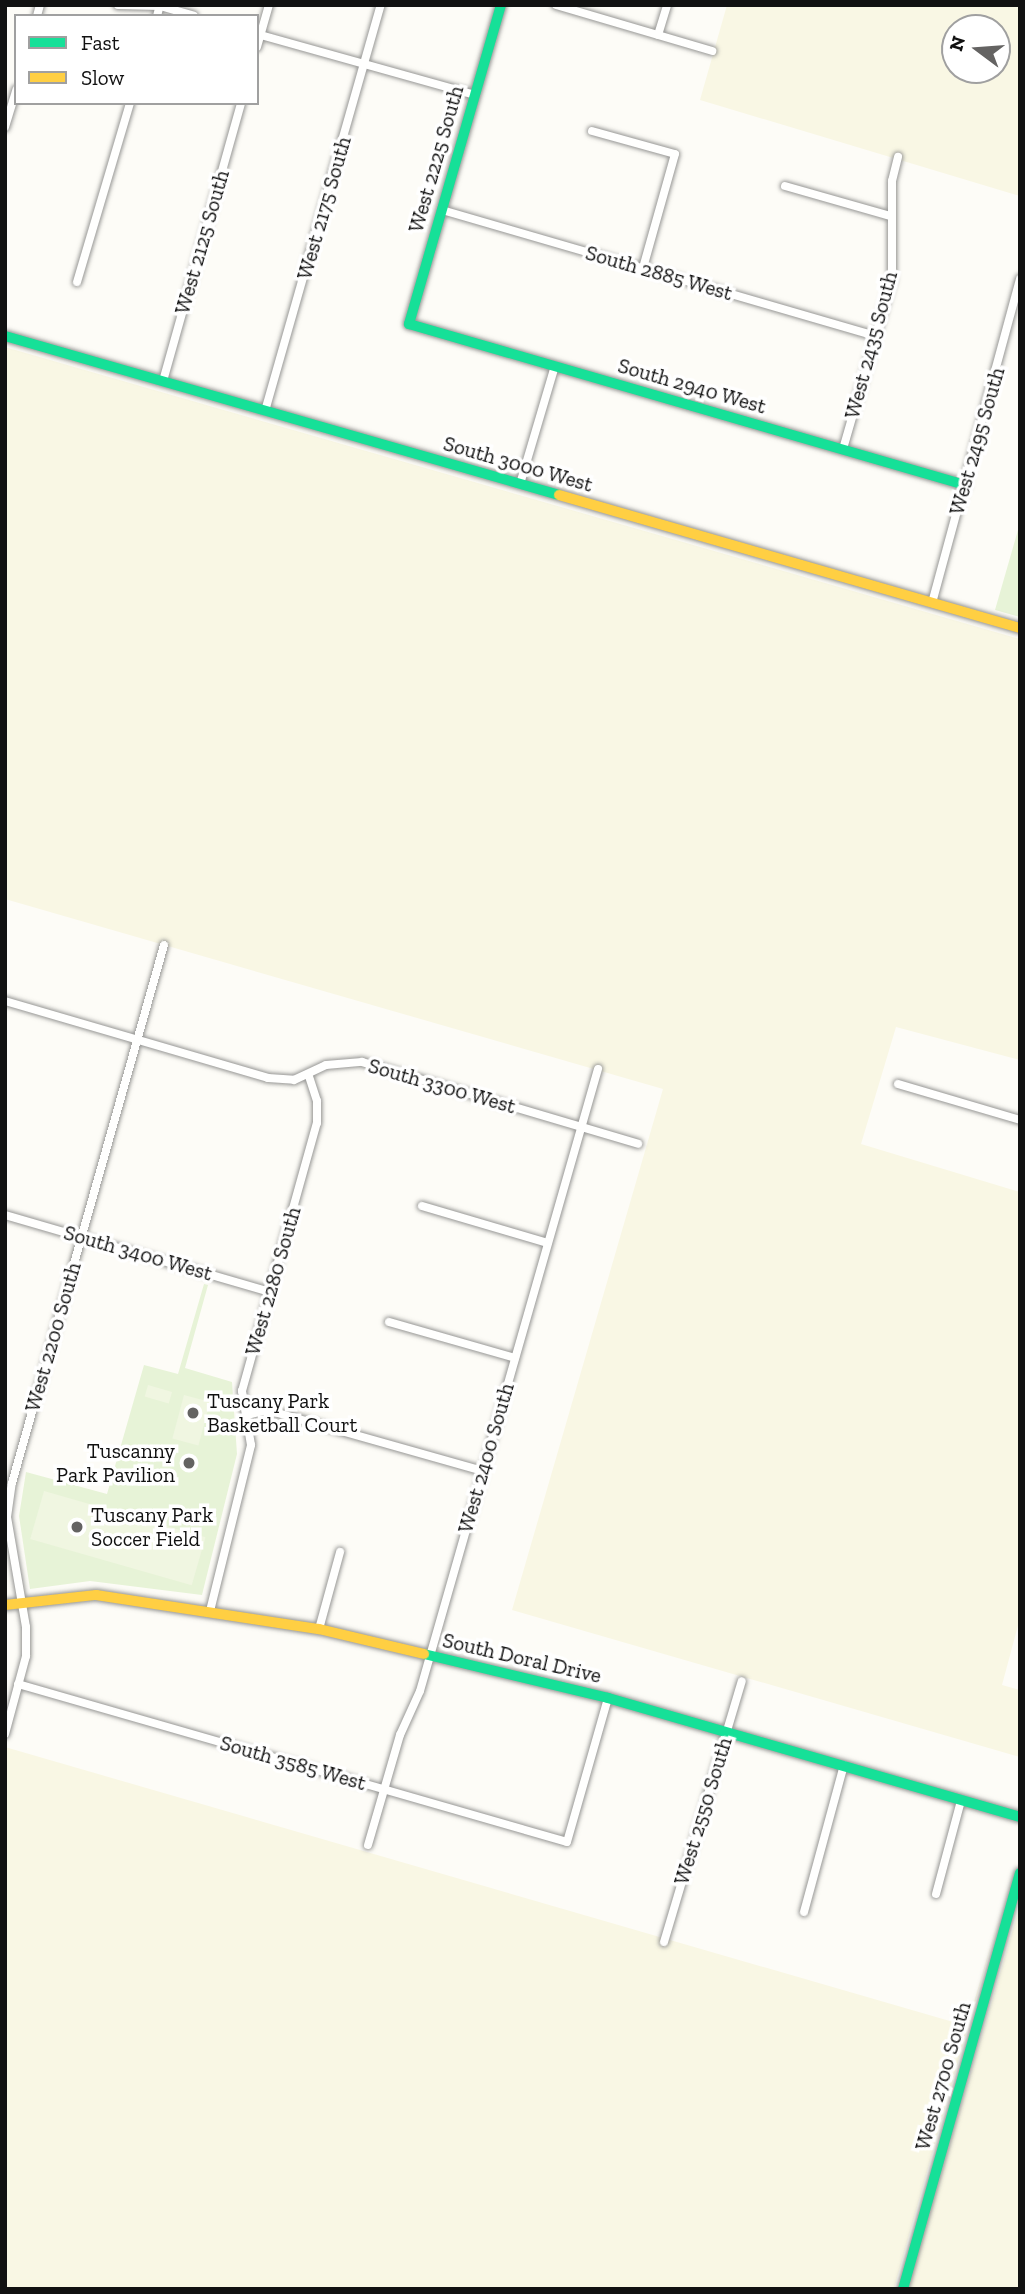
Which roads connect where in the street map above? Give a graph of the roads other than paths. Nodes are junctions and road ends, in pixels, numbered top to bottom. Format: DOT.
graph roads {
  1 [pos="118,5"];
  2 [pos="269,5"];
  3 [pos="381,5"];
  4 [pos="501,5"];
  5 [pos="556,5"];
  6 [pos="667,5"];
  7 [pos="160,6"];
  8 [pos="187,14"];
  9 [pos="259,34"];
  10 [pos="658,35"];
  11 [pos="712,51"];
  12 [pos="365,64"];
  13 [pos="475,95"];
  14 [pos="14,97"];
  15 [pos="130,105"];
  16 [pos="240,105"];
  17 [pos="5,127"];
  18 [pos="592,131"];
  19 [pos="898,157"];
  20 [pos="785,186"];
  21 [pos="442,210"];
  22 [pos="890,216"];
  23 [pos="643,268"];
  24 [pos="1020,279"];
  25 [pos="77,282"];
  26 [pos="409,324"];
  27 [pos="5,336"];
  28 [pos="875,336"];
  29 [pos="555,366"];
  30 [pos="163,381"];
  31 [pos="265,411"];
  32 [pos="843,449"];
  33 [pos="520,484"];
  34 [pos="965,485"];
  35 [pos="932,603"];
  36 [pos="1020,628"];
  37 [pos="164,944"];
  38 [pos="5,1002"];
  39 [pos="137,1040"];
  40 [pos="598,1069"];
  41 [pos="308,1074"];
  42 [pos="898,1084"];
  43 [pos="1020,1120"];
  44 [pos="581,1127"];
  45 [pos="638,1143"];
  46 [pos="422,1206"];
  47 [pos="5,1215"];
  48 [pos="82,1237"];
  49 [pos="548,1242"];
  50 [pos="270,1292"];
  51 [pos="388,1322"];
  52 [pos="515,1358"];
  53 [pos="247,1415"];
  54 [pos="482,1471"];
  55 [pos="340,1552"];
  56 [pos="21,1604"];
  57 [pos="5,1605"];
  58 [pos="210,1611"];
  59 [pos="319,1629"];
  60 [pos="429,1656"];
  61 [pos="742,1681"];
  62 [pos="19,1684"];
  63 [pos="608,1698"];
  64 [pos="727,1731"];
  65 [pos="5,1734"];
  66 [pos="844,1765"];
  67 [pos="384,1789"];
  68 [pos="961,1801"];
  69 [pos="1020,1817"];
  70 [pos="368,1845"];
  71 [pos="1020,1873"];
  72 [pos="936,1894"];
  73 [pos="804,1912"];
  74 [pos="664,1942"];
  75 [pos="903,2289"];
  1 -- 7 [label="street"];
  2 -- 9 [label="street"];
  3 -- 12 [label="street, West 2175 South"];
  4 -- 13 [label="street, West 2225 South"];
  5 -- 10 [label="street"];
  6 -- 10 [label="street"];
  7 -- 8 [label="street"];
  9 -- 12 [label="street"];
  10 -- 11 [label="street"];
  12 -- 13 [label="street"];
  12 -- 31 [label="street, West 2175 South"];
  13 -- 21 [label="street, West 2225 South"];
  14 -- 17 [label="street"];
  15 -- 25 [label="street"];
  16 -- 30 [label="street, West 2125 South"];
  18 -- 23 [label="street"];
  19 -- 22 [label="street, West 2435 South"];
  20 -- 22 [label="street"];
  21 -- 23 [label="street, South 2885 West"];
  21 -- 26 [label="street, West 2225 South"];
  22 -- 28 [label="street, West 2435 South"];
  23 -- 28 [label="street, South 2885 West"];
  24 -- 34 [label="street, West 2495 South"];
  26 -- 29 [label="street, South 2940 West"];
  27 -- 30 [label="street, South 3000 West"];
  28 -- 32 [label="street, West 2435 South"];
  29 -- 32 [label="street, South 2940 West"];
  29 -- 33 [label="street"];
  30 -- 31 [label="street, South 3000 West"];
  31 -- 33 [label="street, South 3000 West"];
  32 -- 34 [label="street, South 2940 West"];
  33 -- 35 [label="street, South 3000 West"];
  34 -- 35 [label="street, West 2495 South"];
  35 -- 36 [label="street, South 3000 West"];
  37 -- 39 [label="street, West 2200 South"];
  38 -- 39 [label="street, South 3300 West"];
  39 -- 41 [label="street, South 3300 West"];
  39 -- 48 [label="street, West 2200 South"];
  40 -- 44 [label="street, West 2400 South"];
  41 -- 44 [label="street, South 3300 West"];
  41 -- 50 [label="street, West 2280 South"];
  42 -- 43 [label="street"];
  44 -- 45 [label="street, South 3300 West"];
  44 -- 49 [label="street, West 2400 South"];
  46 -- 49 [label="street"];
  47 -- 48 [label="street, South 3400 West"];
  48 -- 50 [label="street, South 3400 West"];
  48 -- 56 [label="street, West 2200 South"];
  49 -- 52 [label="street, West 2400 South"];
  50 -- 53 [label="street, West 2280 South"];
  51 -- 52 [label="street"];
  52 -- 54 [label="street, West 2400 South"];
  53 -- 54 [label="street"];
  53 -- 58 [label="street, West 2280 South"];
  54 -- 60 [label="street, West 2400 South"];
  55 -- 59 [label="street"];
  56 -- 57 [label="street, South Doral Drive"];
  56 -- 58 [label="street, South Doral Drive"];
  56 -- 62 [label="street, West 2200 South"];
  58 -- 59 [label="street, South Doral Drive"];
  59 -- 60 [label="street, South Doral Drive"];
  60 -- 63 [label="street, South Doral Drive"];
  60 -- 67 [label="street, West 2400 South"];
  61 -- 64 [label="street, West 2550 South"];
  62 -- 65 [label="street, West 2200 South"];
  62 -- 67 [label="street, South 3585 West"];
  63 -- 64 [label="street, South Doral Drive"];
  63 -- 67 [label="street, South 3585 West"];
  64 -- 66 [label="street, South Doral Drive"];
  64 -- 74 [label="street, West 2550 South"];
  66 -- 68 [label="street, South Doral Drive"];
  66 -- 73 [label="street"];
  67 -- 70 [label="street, West 2400 South"];
  68 -- 69 [label="street, South Doral Drive"];
  68 -- 72 [label="street"];
  71 -- 75 [label="street, West 2700 South"];
}
